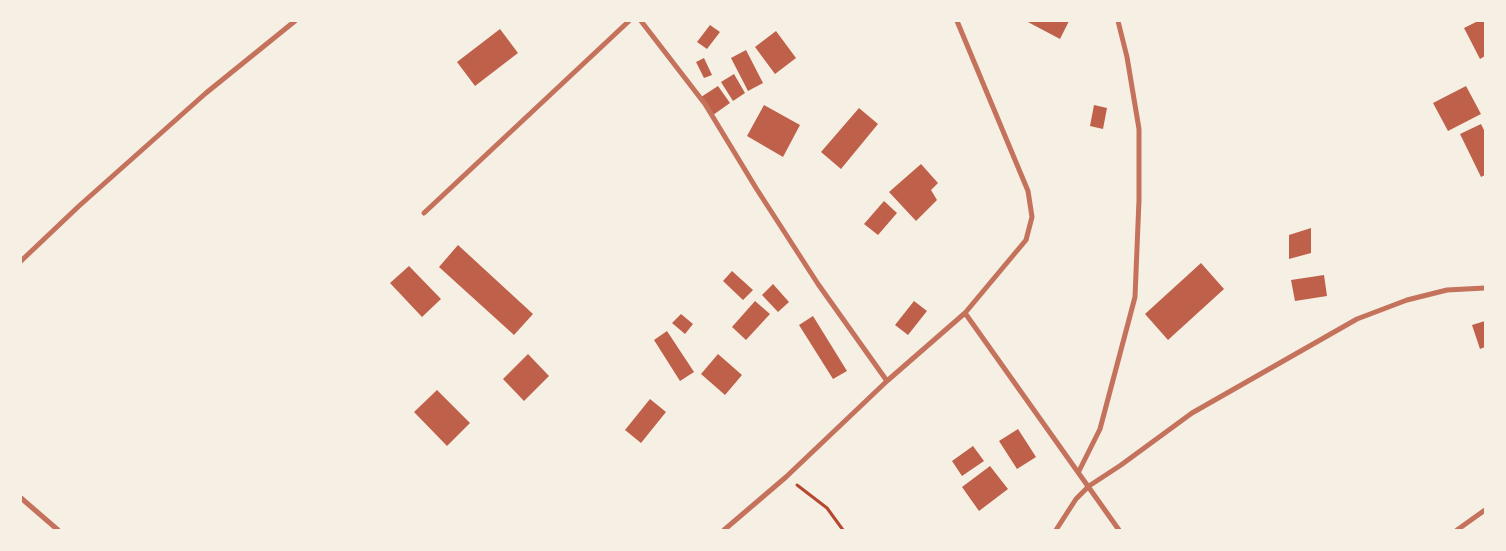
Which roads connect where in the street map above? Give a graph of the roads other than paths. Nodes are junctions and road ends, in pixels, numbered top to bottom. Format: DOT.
graph roads {
  1 [pos="295,21"];
  2 [pos="629,21"];
  3 [pos="641,21"];
  4 [pos="957,21"];
  5 [pos="1118,21"];
  6 [pos="424,212"];
  7 [pos="21,261"];
  8 [pos="1485,288"];
  9 [pos="965,313"];
  10 [pos="887,381"];
  11 [pos="1078,471"];
  12 [pos="1089,486"];
  13 [pos="21,498"];
  14 [pos="1485,510"];
  15 [pos="58,530"];
  16 [pos="724,530"];
  17 [pos="1056,530"];
  18 [pos="1119,530"];
  19 [pos="1458,530"];
  1 -- 7 [label="street"];
  2 -- 6 [label="street"];
  3 -- 10 [label="street"];
  4 -- 9 [label="street"];
  5 -- 11 [label="street"];
  8 -- 12 [label="street"];
  9 -- 10 [label="street"];
  9 -- 11 [label="street"];
  10 -- 16 [label="street"];
  11 -- 12 [label="street"];
  12 -- 17 [label="street"];
  12 -- 18 [label="street"];
  13 -- 15 [label="street"];
  14 -- 19 [label="street"];
}
